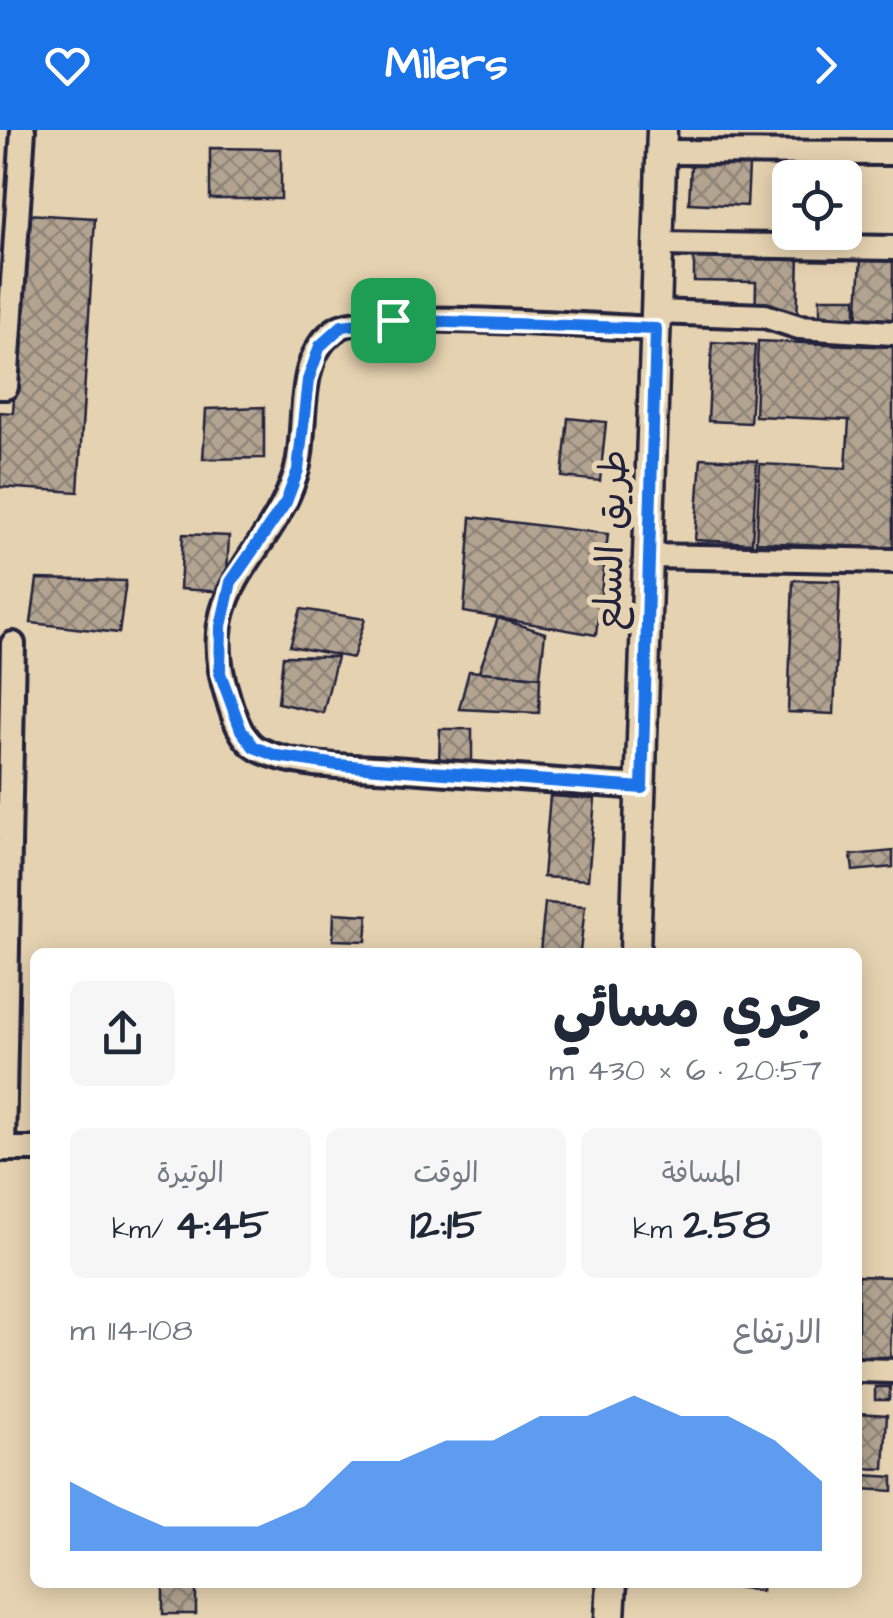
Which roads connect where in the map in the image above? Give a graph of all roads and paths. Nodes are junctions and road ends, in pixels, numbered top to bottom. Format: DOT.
graph roads {
  1 [pos="23,130"];
  2 [pos="661,141"];
  3 [pos="893,153"];
  4 [pos="658,244"];
  5 [pos="893,248"];
  6 [pos="656,320"];
  7 [pos="893,333"];
  8 [pos="0,386"];
  9 [pos="649,556"];
  10 [pos="893,561"];
  11 [pos="13,644"];
  12 [pos="642,788"];
  13 [pos="635,948"];
  14 [pos="1,1149"];
  15 [pos="30,1149"];
  16 [pos="862,1370"];
  17 [pos="893,1371"];
  18 [pos="612,1588"];
  19 [pos="610,1618"];
  1 -- 8 [label="street"];
  2 -- 3 [label="street"];
  2 -- 4 [label="street, طريق السلع"];
  4 -- 5 [label="street"];
  4 -- 6 [label="street, طريق السلع"];
  6 -- 7 [label="street"];
  6 -- 9 [label="street, طريق السلع"];
  6 -- 12 [label="street"];
  9 -- 10 [label="street"];
  9 -- 12 [label="street, طريق السلع"];
  11 -- 14 [label="street"];
  12 -- 13 [label="street, طريق السلع"];
  14 -- 15 [label="street"];
  16 -- 17 [label="street"];
  18 -- 19 [label="street"];
}
